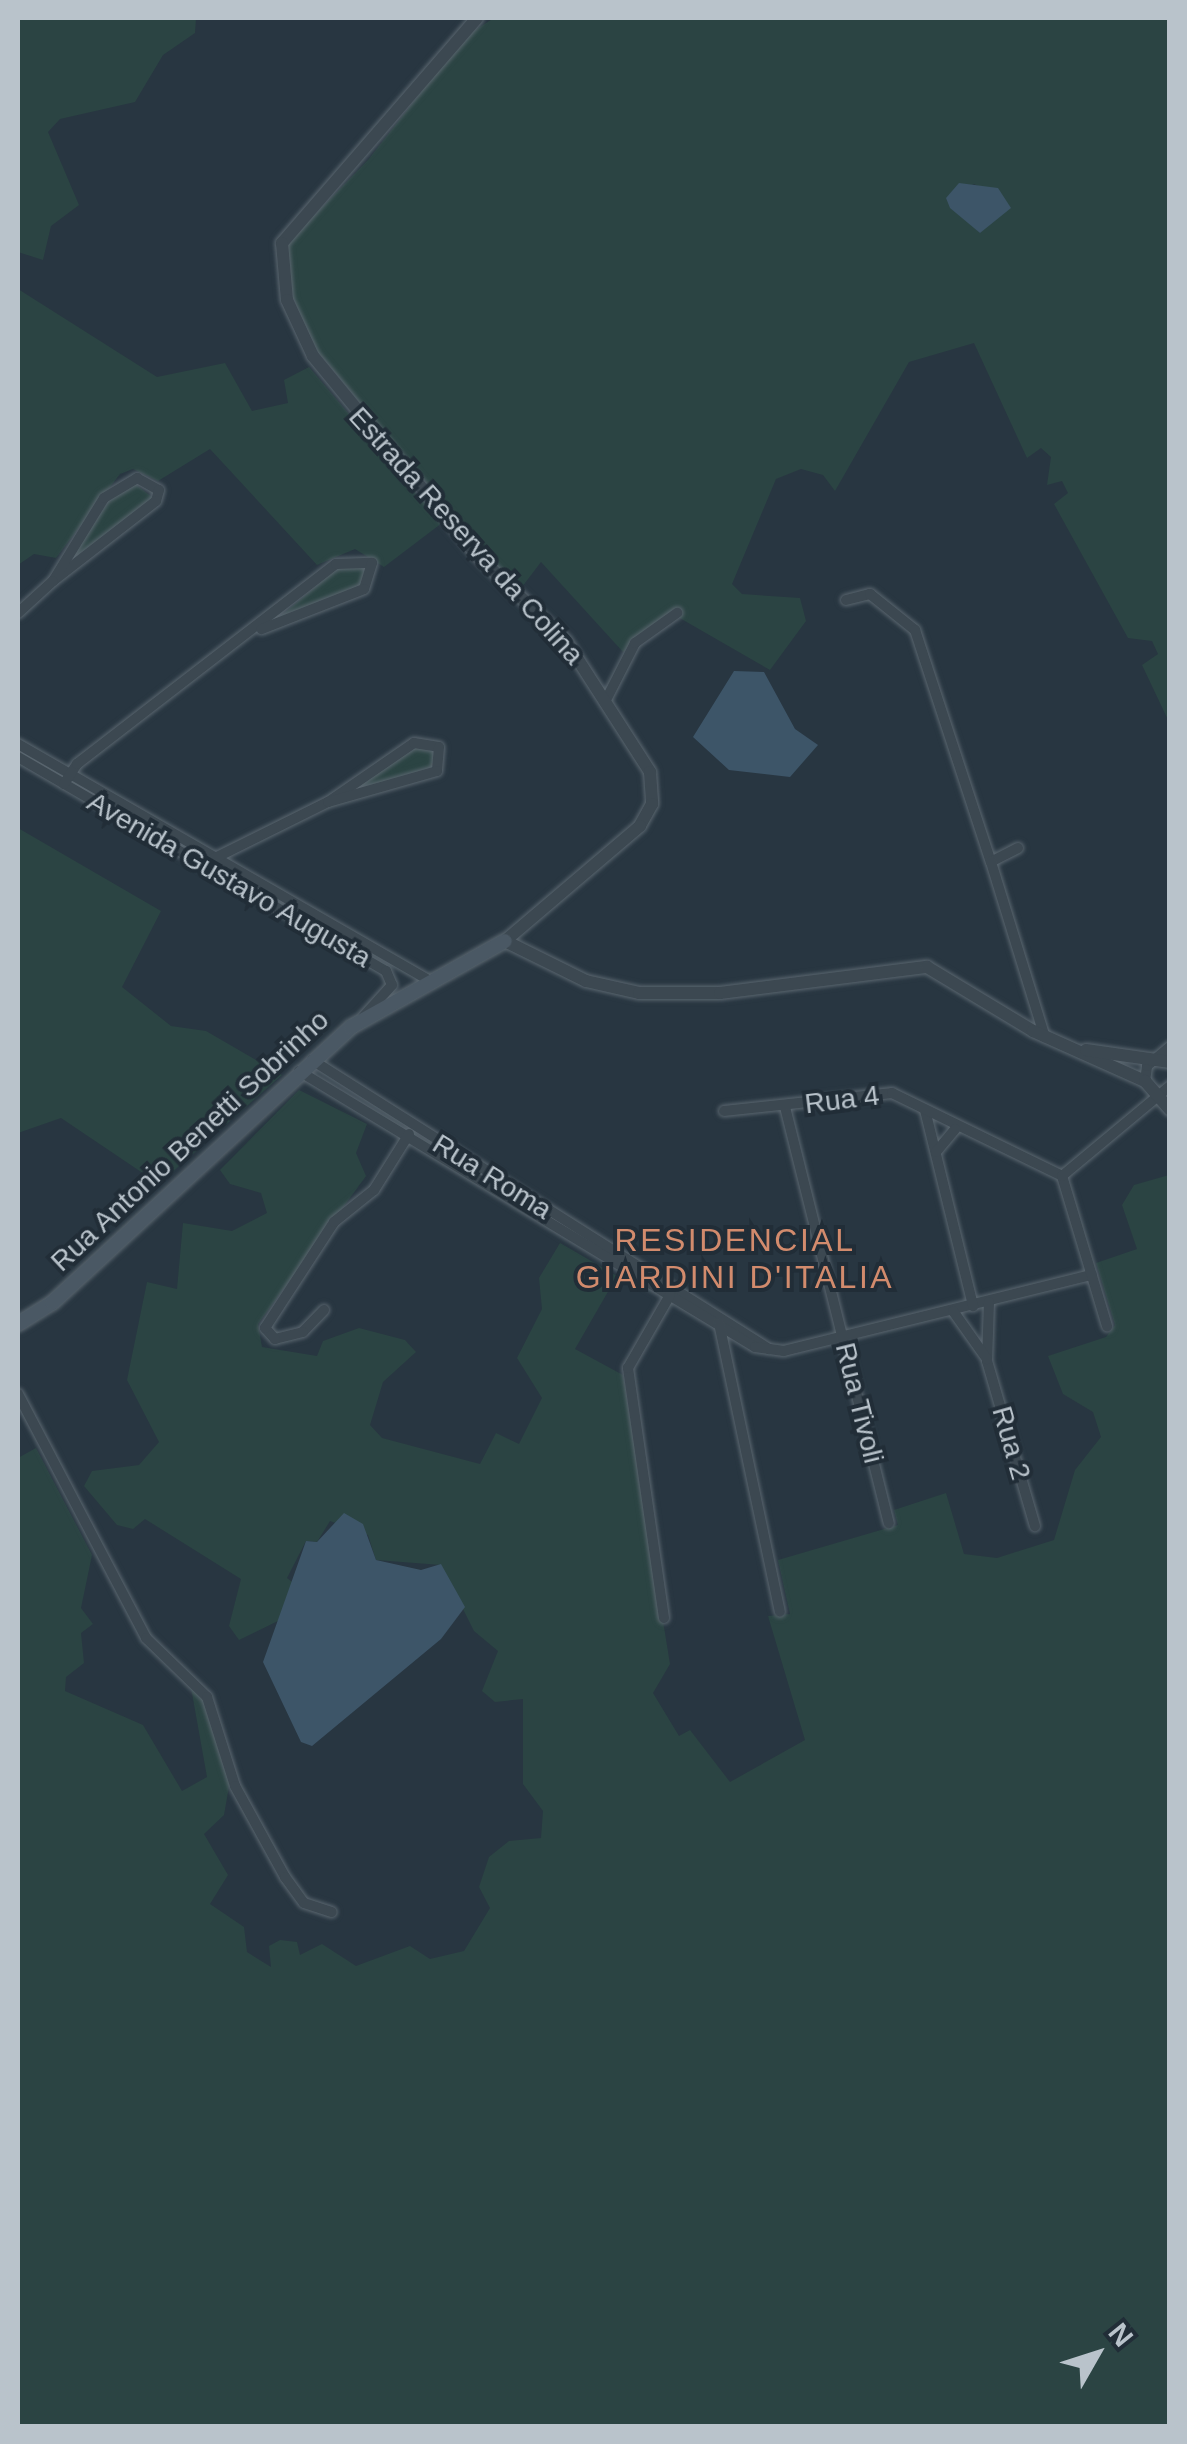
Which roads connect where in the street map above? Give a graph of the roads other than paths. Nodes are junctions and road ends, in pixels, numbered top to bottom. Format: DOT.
graph roads {
  1 [pos="477,18"];
  2 [pos="53,580"];
  3 [pos="846,600"];
  4 [pos="18,613"];
  5 [pos="676,613"];
  6 [pos="262,629"];
  7 [pos="607,698"];
  8 [pos="18,744"];
  9 [pos="18,757"];
  10 [pos="67,779"];
  11 [pos="328,802"];
  12 [pos="1018,848"];
  13 [pos="209,862"];
  14 [pos="991,862"];
  15 [pos="504,941"];
  16 [pos="426,979"];
  17 [pos="360,1020"];
  18 [pos="1045,1037"];
  19 [pos="1170,1047"];
  20 [pos="1079,1050"];
  21 [pos="1156,1055"];
  22 [pos="312,1060"];
  23 [pos="1170,1062"];
  24 [pos="299,1071"];
  25 [pos="1144,1081"];
  26 [pos="1165,1090"];
  27 [pos="785,1108"];
  28 [pos="924,1110"];
  29 [pos="1170,1110"];
  30 [pos="724,1111"];
  31 [pos="955,1129"];
  32 [pos="410,1134"];
  33 [pos="936,1152"];
  34 [pos="1062,1176"];
  35 [pos="1092,1275"];
  36 [pos="670,1295"];
  37 [pos="989,1302"];
  38 [pos="973,1306"];
  39 [pos="324,1310"];
  40 [pos="954,1310"];
  41 [pos="719,1322"];
  42 [pos="18,1324"];
  43 [pos="1106,1326"];
  44 [pos="842,1336"];
  45 [pos="987,1361"];
  46 [pos="18,1394"];
  47 [pos="889,1523"];
  48 [pos="1035,1526"];
  49 [pos="780,1612"];
  50 [pos="664,1618"];
  51 [pos="332,1912"];
  1 -- 7 [label="street, Estrada Reserva da Colina"];
  2 -- 2 [label="street"];
  2 -- 4 [label="street"];
  3 -- 14 [label="street"];
  5 -- 7 [label="street"];
  6 -- 6 [label="street"];
  6 -- 10 [label="street"];
  7 -- 15 [label="street, Estrada Reserva da Colina"];
  8 -- 10 [label="street, Avenida Gustavo Augusta"];
  9 -- 10 [label="street, Avenida Gustavo Augusta"];
  10 -- 13 [label="street, Avenida Gustavo Augusta"];
  11 -- 11 [label="street"];
  11 -- 13 [label="street"];
  12 -- 14 [label="street"];
  13 -- 16 [label="street, Avenida Gustavo Augusta"];
  13 -- 17 [label="street, Avenida Gustavo Augusta"];
  14 -- 18 [label="street"];
  15 -- 16 [label="main road, Rua Antonio Benetti Sobrinho"];
  15 -- 18 [label="street"];
  16 -- 17 [label="main road, Rua Antonio Benetti Sobrinho"];
  17 -- 22 [label="main road, Rua Antonio Benetti Sobrinho"];
  18 -- 20 [label="street"];
  19 -- 21 [label="street"];
  20 -- 21 [label="street"];
  20 -- 25 [label="street"];
  21 -- 23 [label="street"];
  21 -- 25 [label="street"];
  22 -- 24 [label="main road, Rua Antonio Benetti Sobrinho"];
  22 -- 32 [label="street, Rua Roma"];
  24 -- 32 [label="street, Rua Roma"];
  24 -- 42 [label="main road, Rua Antonio Benetti Sobrinho"];
  25 -- 26 [label="street"];
  26 -- 29 [label="street"];
  26 -- 34 [label="street"];
  27 -- 28 [label="street, Rua 4"];
  27 -- 30 [label="street, Rua 4"];
  27 -- 44 [label="street, Rua Tivoli"];
  28 -- 31 [label="street, Rua 4"];
  28 -- 33 [label="street"];
  31 -- 33 [label="street"];
  31 -- 34 [label="street, Rua 4"];
  32 -- 36 [label="street, Rua Roma"];
  32 -- 39 [label="street"];
  33 -- 38 [label="street"];
  34 -- 35 [label="street"];
  35 -- 37 [label="street"];
  35 -- 43 [label="street"];
  36 -- 41 [label="street, Rua Roma"];
  36 -- 50 [label="street"];
  37 -- 38 [label="street"];
  37 -- 45 [label="street, Rua 2"];
  38 -- 40 [label="street"];
  40 -- 44 [label="street"];
  40 -- 45 [label="street, Rua 2"];
  41 -- 44 [label="street, Rua Roma"];
  41 -- 49 [label="street"];
  44 -- 47 [label="street, Rua Tivoli"];
  45 -- 48 [label="street, Rua 2"];
  46 -- 51 [label="street"];
}
